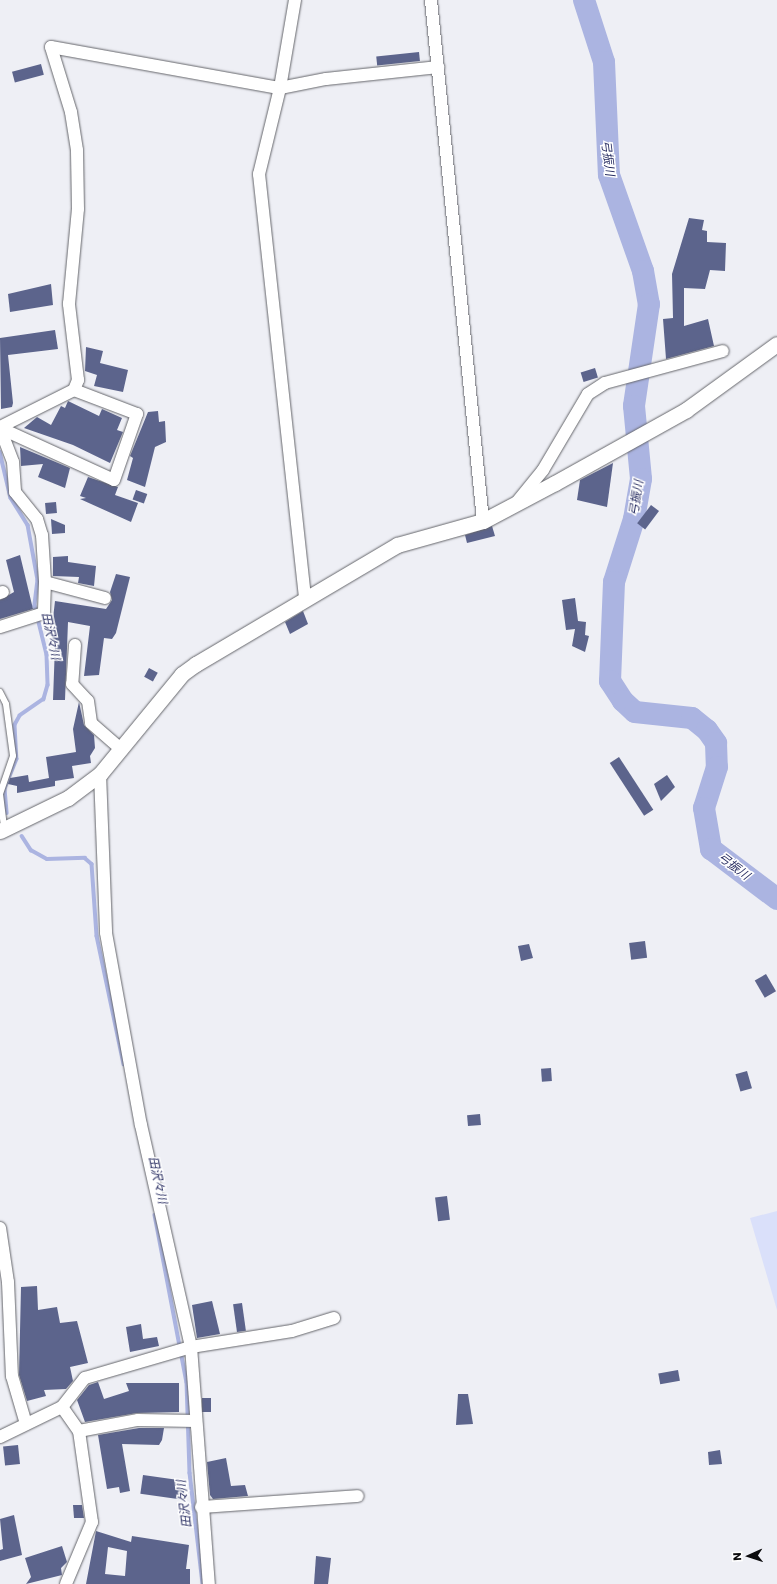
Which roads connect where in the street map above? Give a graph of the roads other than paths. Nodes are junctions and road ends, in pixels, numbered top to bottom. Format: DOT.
graph roads {
  1 [pos="295,0"];
  2 [pos="431,0"];
  3 [pos="438,67"];
  4 [pos="280,88"];
  5 [pos="777,344"];
  6 [pos="723,351"];
  7 [pos="74,390"];
  8 [pos="0,428"];
  9 [pos="516,503"];
  10 [pos="483,521"];
  11 [pos="45,582"];
  12 [pos="105,598"];
  13 [pos="305,599"];
  14 [pos="0,627"];
  15 [pos="75,645"];
  16 [pos="0,692"];
  17 [pos="120,748"];
  18 [pos="100,774"];
  19 [pos="0,794"];
  20 [pos="2,829"];
  21 [pos="0,1228"];
  22 [pos="334,1318"];
  23 [pos="191,1348"];
  24 [pos="62,1407"];
  25 [pos="196,1421"];
  26 [pos="26,1424"];
  27 [pos="79,1431"];
  28 [pos="0,1437"];
  29 [pos="358,1496"];
  30 [pos="201,1507"];
  31 [pos="66,1584"];
  32 [pos="209,1584"];
  1 -- 4 [label="street"];
  2 -- 3 [label="street"];
  3 -- 4 [label="street"];
  3 -- 10 [label="street"];
  4 -- 7 [label="street"];
  4 -- 13 [label="street"];
  5 -- 9 [label="street"];
  6 -- 9 [label="street"];
  7 -- 8 [label="street"];
  7 -- 8 [label="street"];
  8 -- 11 [label="street"];
  9 -- 10 [label="street"];
  10 -- 13 [label="street"];
  11 -- 12 [label="street"];
  11 -- 14 [label="street"];
  13 -- 17 [label="street"];
  15 -- 17 [label="street"];
  16 -- 19 [label="lane"];
  17 -- 18 [label="street"];
  18 -- 20 [label="street"];
  18 -- 23 [label="street"];
  19 -- 20 [label="lane"];
  21 -- 26 [label="street"];
  22 -- 23 [label="street"];
  23 -- 24 [label="street"];
  23 -- 25 [label="street"];
  24 -- 26 [label="street"];
  24 -- 27 [label="street"];
  25 -- 27 [label="street"];
  25 -- 30 [label="street"];
  26 -- 28 [label="street"];
  27 -- 31 [label="street"];
  29 -- 30 [label="street"];
  30 -- 32 [label="street"];
}
